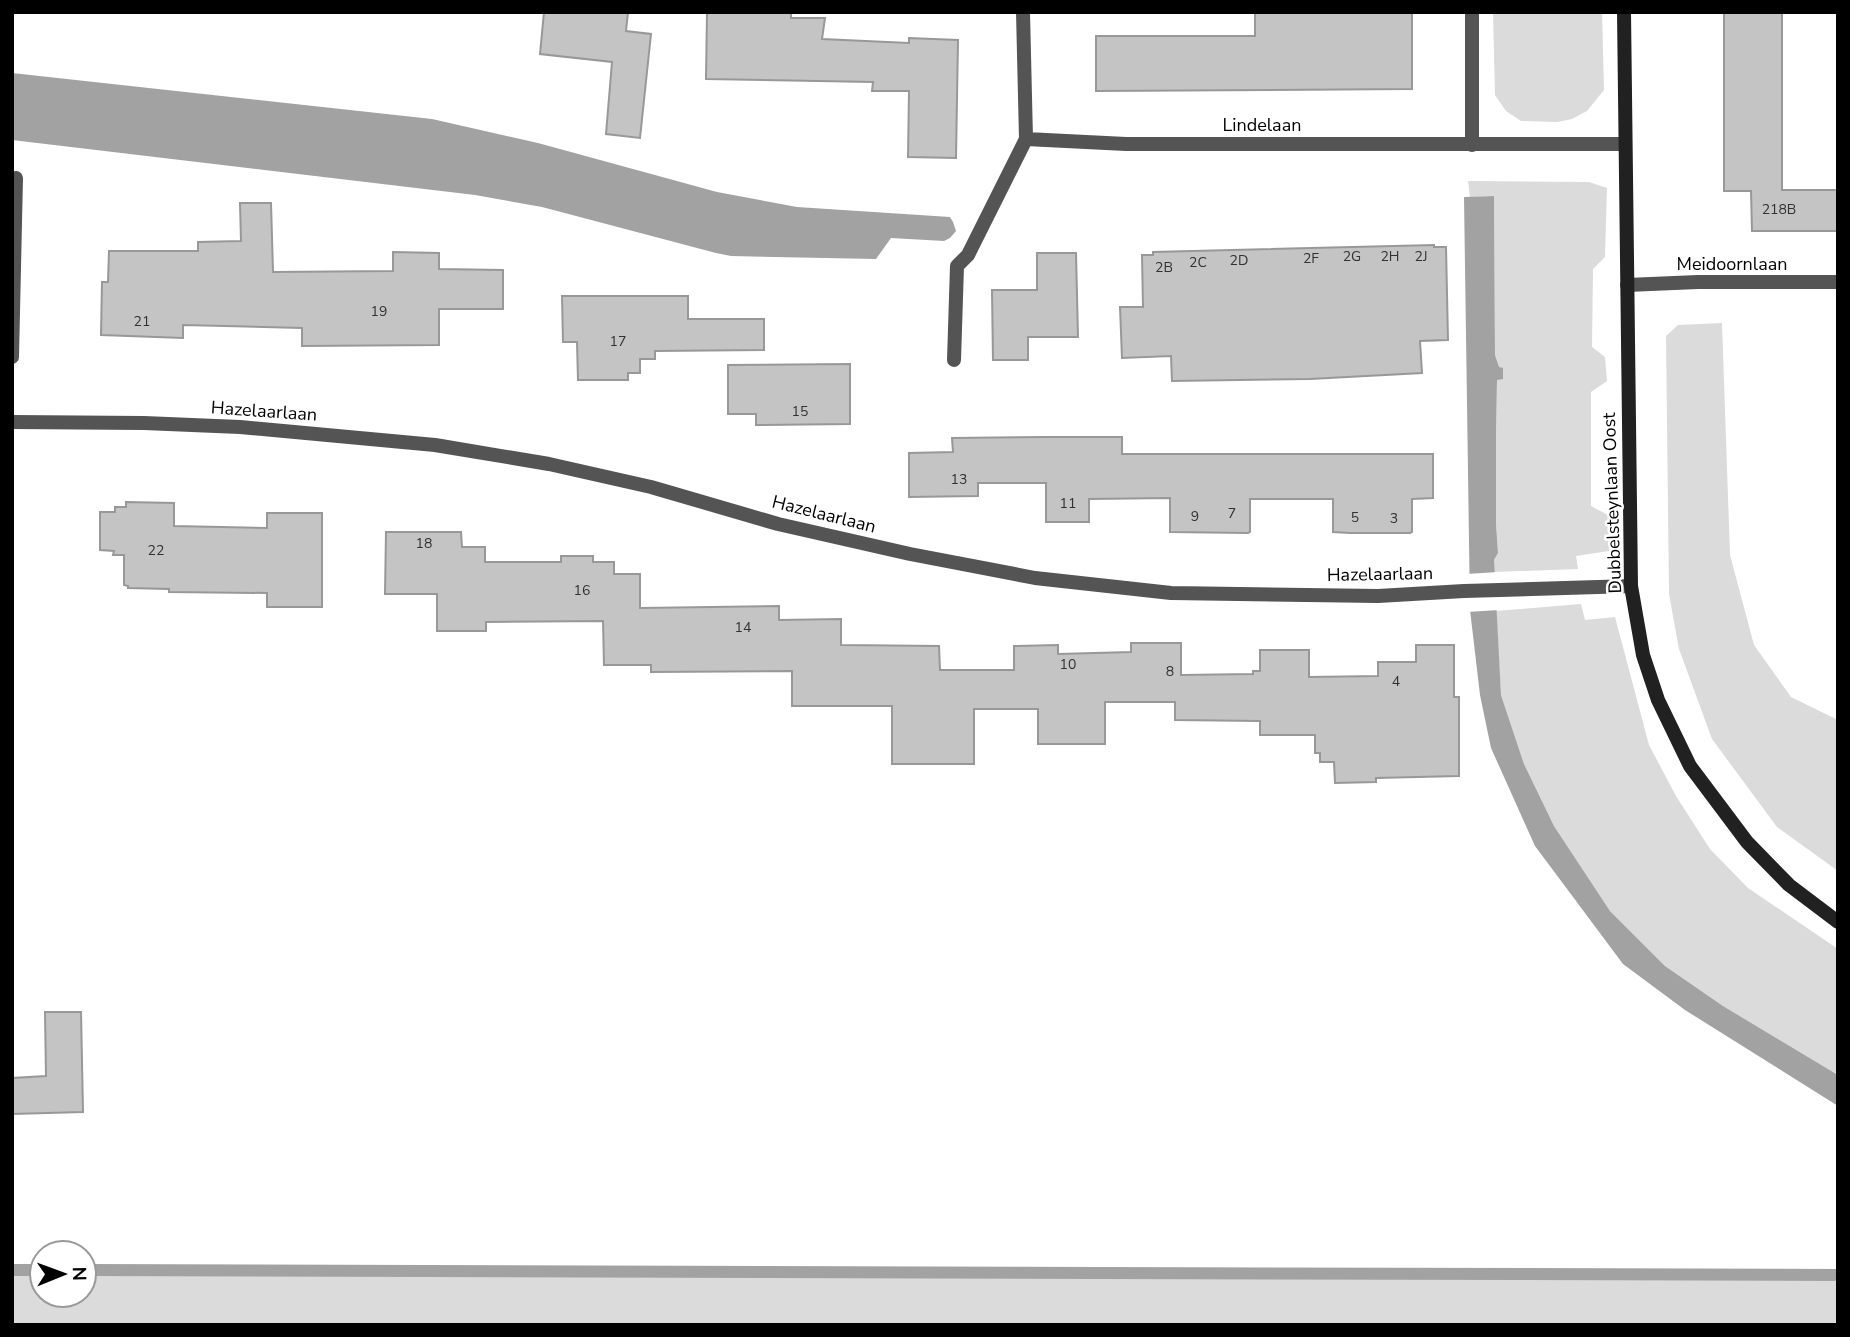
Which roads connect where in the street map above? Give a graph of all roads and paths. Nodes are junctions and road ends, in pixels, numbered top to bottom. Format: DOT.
graph roads {
  1 [pos="1023,12"];
  2 [pos="1472,12"];
  3 [pos="1624,12"];
  4 [pos="1026,139"];
  5 [pos="1625,144"];
  6 [pos="1472,145"];
  7 [pos="16,178"];
  8 [pos="1838,282"];
  9 [pos="1626,285"];
  10 [pos="12,356"];
  11 [pos="954,360"];
  12 [pos="12,422"];
  13 [pos="1631,586"];
  14 [pos="1838,922"];
  1 -- 4 [label="street"];
  2 -- 6 [label="street"];
  3 -- 5 [label="street, Dubbelsteynlaan Oost"];
  4 -- 6 [label="street, Lindelaan"];
  4 -- 11 [label="street"];
  5 -- 6 [label="street, Lindelaan"];
  5 -- 9 [label="street, Dubbelsteynlaan Oost"];
  7 -- 10 [label="street"];
  8 -- 9 [label="street, Meidoornlaan"];
  9 -- 13 [label="street, Dubbelsteynlaan Oost"];
  12 -- 13 [label="street, Hazelaarlaan"];
  13 -- 14 [label="street, Dubbelsteynlaan Oost"];
}
